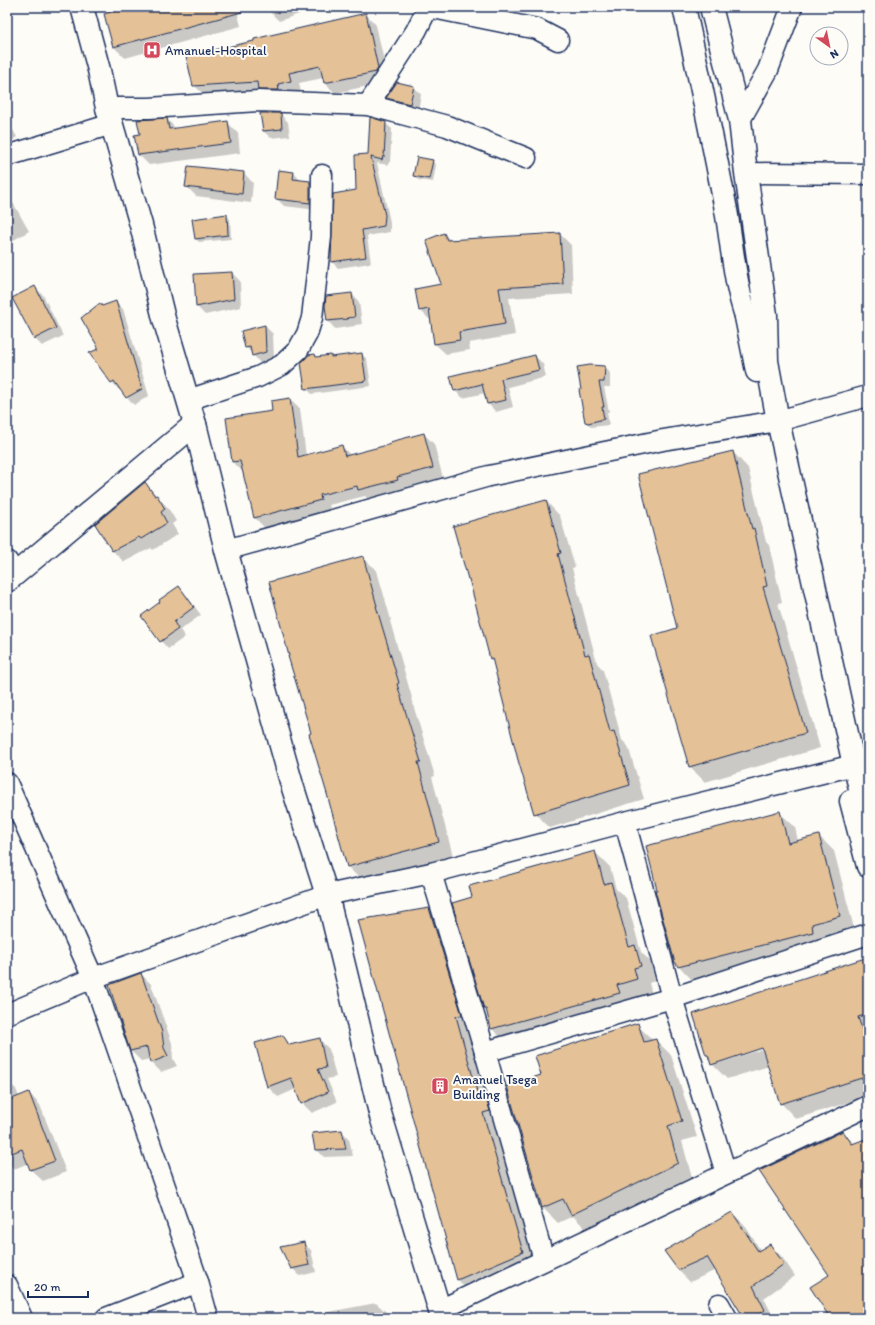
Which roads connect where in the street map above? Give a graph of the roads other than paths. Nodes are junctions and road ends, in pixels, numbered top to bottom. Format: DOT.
graph roads {
  1 [pos="82,7"];
  2 [pos="428,7"];
  3 [pos="684,7"];
  4 [pos="711,7"];
  5 [pos="792,7"];
  6 [pos="558,40"];
  7 [pos="368,105"];
  8 [pos="110,116"];
  9 [pos="740,120"];
  10 [pos="7,156"];
  11 [pos="526,158"];
  12 [pos="746,173"];
  13 [pos="868,174"];
  14 [pos="322,175"];
  15 [pos="746,318"];
  16 [pos="767,361"];
  17 [pos="868,396"];
  18 [pos="188,400"];
  19 [pos="773,422"];
  20 [pos="195,424"];
  21 [pos="226,550"];
  22 [pos="10,572"];
  23 [pos="848,766"];
  24 [pos="7,783"];
  25 [pos="868,818"];
  26 [pos="625,822"];
  27 [pos="868,866"];
  28 [pos="431,873"];
  29 [pos="327,895"];
  30 [pos="868,934"];
  31 [pos="93,978"];
  32 [pos="672,998"];
  33 [pos="7,1014"];
  34 [pos="485,1052"];
  35 [pos="868,1106"];
  36 [pos="726,1173"];
  37 [pos="544,1260"];
  38 [pos="198,1282"];
  39 [pos="7,1286"];
  40 [pos="441,1314"];
  41 [pos="22,1318"];
  42 [pos="106,1318"];
  43 [pos="208,1318"];
  1 -- 8 [label="main road"];
  2 -- 6 [label="street"];
  2 -- 7 [label="street"];
  3 -- 15 [label="main road"];
  4 -- 9 [label="main road"];
  5 -- 9 [label="street"];
  7 -- 8 [label="street"];
  7 -- 11 [label="street"];
  8 -- 10 [label="street"];
  8 -- 18 [label="main road"];
  9 -- 12 [label="main road"];
  12 -- 13 [label="street"];
  12 -- 16 [label="main road"];
  14 -- 18 [label="street"];
  15 -- 16 [label="main road"];
  15 -- 19 [label="main road"];
  16 -- 19 [label="main road"];
  17 -- 19 [label="street"];
  18 -- 20 [label="main road"];
  19 -- 21 [label="street"];
  19 -- 23 [label="main road"];
  20 -- 21 [label="main road"];
  20 -- 22 [label="main road"];
  21 -- 29 [label="main road"];
  23 -- 25 [label="main road"];
  23 -- 26 [label="street"];
  23 -- 27 [label="main road"];
  24 -- 31 [label="street"];
  26 -- 28 [label="street"];
  26 -- 32 [label="street"];
  28 -- 29 [label="street"];
  28 -- 34 [label="street"];
  29 -- 31 [label="street"];
  29 -- 40 [label="main road"];
  30 -- 32 [label="street"];
  31 -- 33 [label="street"];
  31 -- 38 [label="street"];
  32 -- 34 [label="street"];
  32 -- 36 [label="street"];
  34 -- 37 [label="street"];
  35 -- 36 [label="street"];
  36 -- 37 [label="street"];
  37 -- 40 [label="street"];
  38 -- 42 [label="street"];
  38 -- 43 [label="street"];
  39 -- 41 [label="street"];
}
